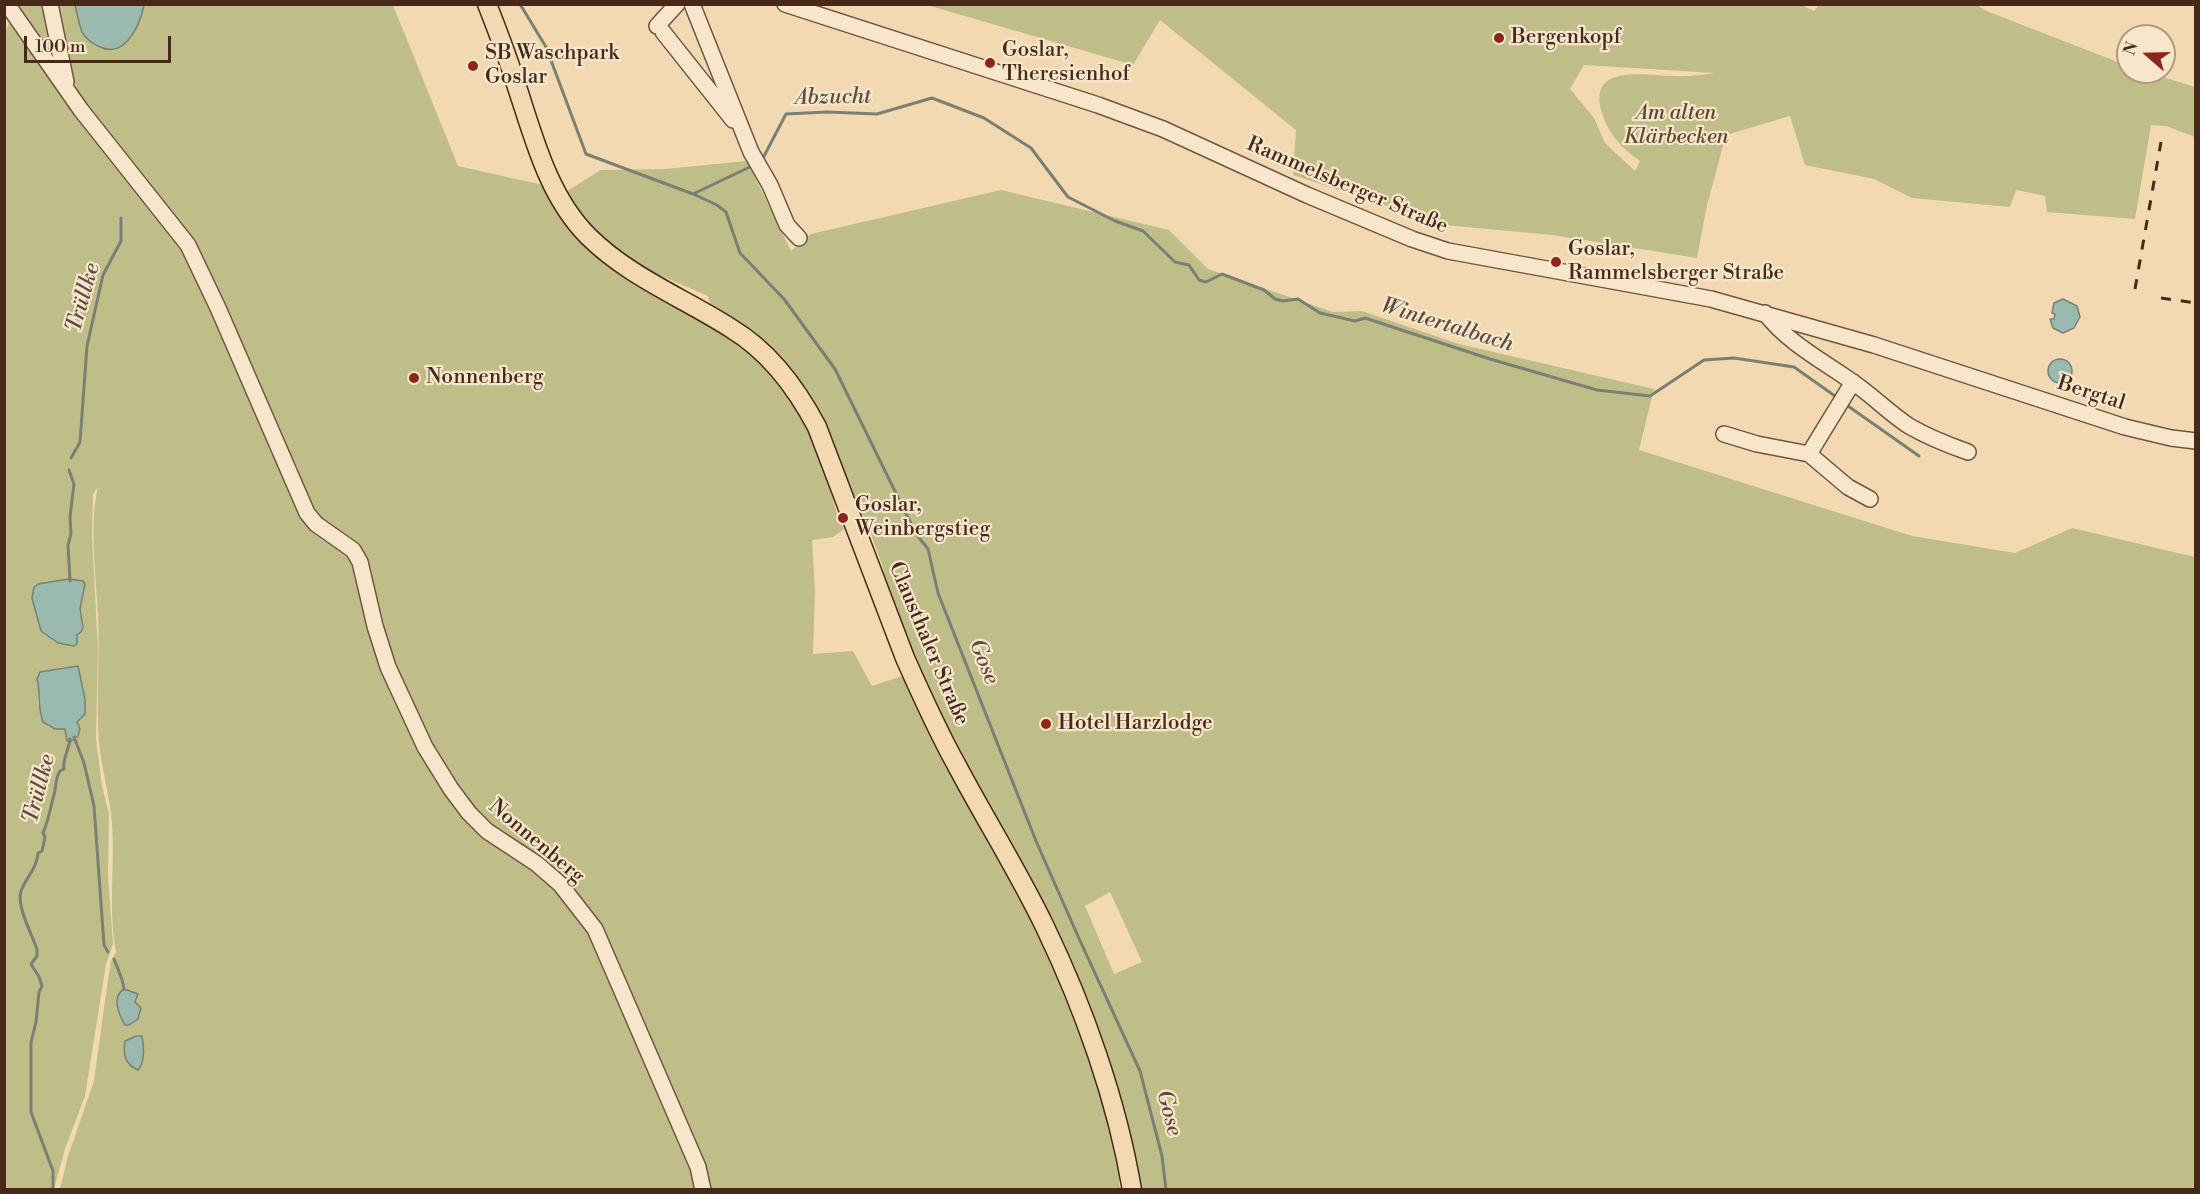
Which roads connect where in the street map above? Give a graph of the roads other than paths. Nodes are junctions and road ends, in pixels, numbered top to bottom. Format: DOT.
graph roads {
  1 [pos="7,4"];
  2 [pos="50,4"];
  3 [pos="487,4"];
  4 [pos="677,4"];
  5 [pos="692,4"];
  6 [pos="785,4"];
  7 [pos="68,91"];
  8 [pos="745,134"];
  9 [pos="799,238"];
  10 [pos="1765,313"];
  11 [pos="1976,380"];
  12 [pos="1853,382"];
  13 [pos="1724,434"];
  14 [pos="2196,441"];
  15 [pos="1968,452"];
  16 [pos="1809,454"];
  17 [pos="1870,499"];
  18 [pos="703,1190"];
  19 [pos="1132,1190"];
  1 -- 7 [label="street"];
  2 -- 7 [label="street, Nonnenberg"];
  3 -- 19 [label="main road, Clausthaler Straße"];
  4 -- 8 [label="street"];
  5 -- 8 [label="street"];
  6 -- 10 [label="street, Rammelsberger Straße"];
  7 -- 18 [label="street, Nonnenberg"];
  8 -- 9 [label="street"];
  10 -- 11 [label="street, Rammelsberger Straße"];
  10 -- 12 [label="street"];
  11 -- 14 [label="street, Bergtal"];
  12 -- 15 [label="street"];
  12 -- 16 [label="street"];
  13 -- 16 [label="street"];
  16 -- 17 [label="street"];
}
